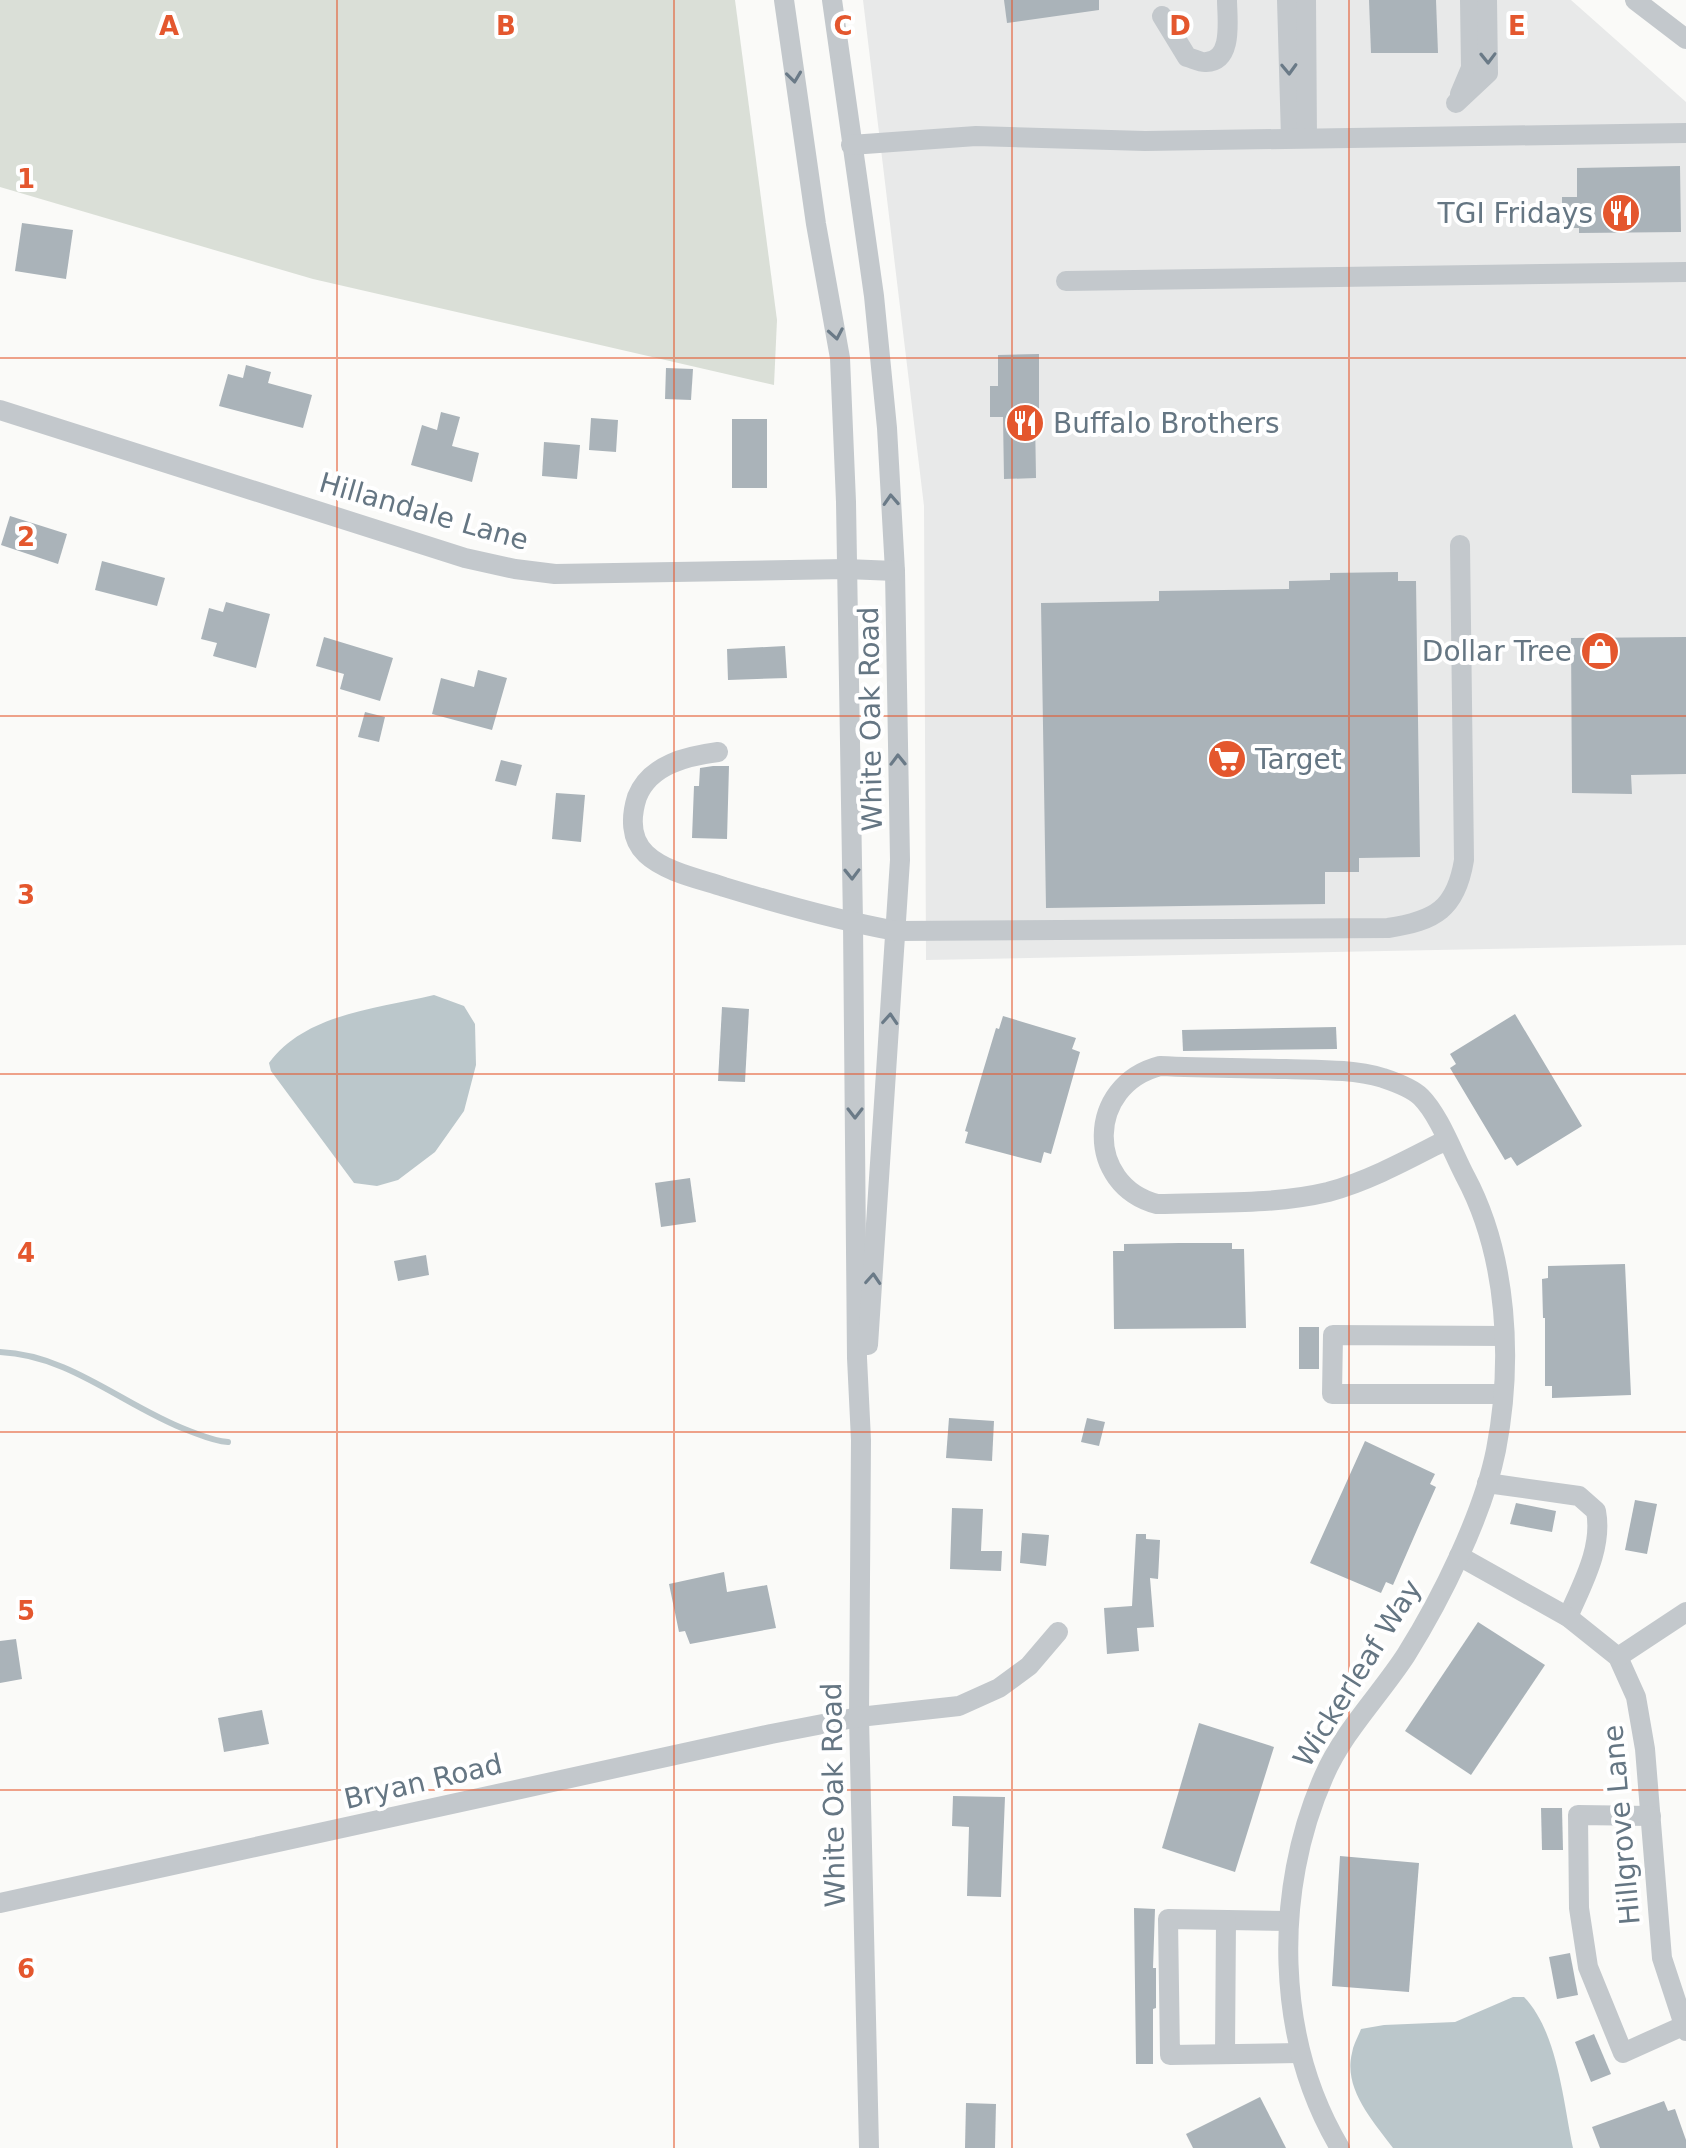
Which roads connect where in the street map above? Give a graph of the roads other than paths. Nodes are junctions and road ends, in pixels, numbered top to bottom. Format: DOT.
graph roads {
  1 [pos="784,0"];
  2 [pos="832,0"];
  3 [pos="1227,0"];
  4 [pos="1287,0"];
  5 [pos="1306,0"];
  6 [pos="1470,0"];
  7 [pos="1487,0"];
  8 [pos="1635,0"];
  9 [pos="1162,16"];
  10 [pos="1686,39"];
  11 [pos="1686,133"];
  12 [pos="1299,138"];
  13 [pos="851,145"];
  14 [pos="1686,272"];
  15 [pos="1066,281"];
  16 [pos="0,410"];
  17 [pos="1460,545"];
  18 [pos="846,569"];
  19 [pos="895,571"];
  20 [pos="718,752"];
  21 [pos="853,923"];
  22 [pos="896,931"];
  23 [pos="1446,1140"];
  24 [pos="1504,1336"];
  25 [pos="1502,1394"];
  26 [pos="861,1440"];
  27 [pos="1487,1483"];
  28 [pos="1459,1556"];
  29 [pos="1686,1612"];
  30 [pos="1568,1617"];
  31 [pos="1058,1632"];
  32 [pos="1618,1657"];
  33 [pos="859,1717"];
  34 [pos="1651,1816"];
  35 [pos="0,1903"];
  36 [pos="1226,1920"];
  37 [pos="1289,1921"];
  38 [pos="1685,2029"];
  39 [pos="1299,2053"];
  40 [pos="1225,2054"];
  41 [pos="869,2148"];
  42 [pos="1340,2148"];
  1 -- 18 [label="street, White Oak Road, one-way"];
  2 -- 13 [label="street, White Oak Road"];
  3 -- 9 [label="street"];
  4 -- 12 [label="street, one-way"];
  5 -- 12 [label="street"];
  7 -- 6 [label="street, one-way"];
  8 -- 10 [label="street"];
  11 -- 12 [label="street"];
  12 -- 13 [label="street"];
  19 -- 13 [label="street, White Oak Road, one-way"];
  14 -- 15 [label="street"];
  16 -- 18 [label="street, Hillandale Lane"];
  17 -- 22 [label="street"];
  18 -- 19 [label="street, Hillandale Lane"];
  18 -- 21 [label="street, White Oak Road, one-way"];
  22 -- 19 [label="street, White Oak Road, one-way"];
  20 -- 21 [label="street"];
  21 -- 22 [label="street"];
  21 -- 26 [label="street, White Oak Road, one-way"];
  26 -- 22 [label="street, White Oak Road, one-way"];
  23 -- 23 [label="street, Wickerleaf Way"];
  23 -- 24 [label="street, Wickerleaf Way"];
  24 -- 25 [label="street, Wickerleaf Way"];
  24 -- 25 [label="street"];
  25 -- 27 [label="street, Wickerleaf Way"];
  26 -- 33 [label="street, White Oak Road"];
  27 -- 28 [label="street, Wickerleaf Way"];
  27 -- 30 [label="street"];
  28 -- 30 [label="street, Hillgrove Lane"];
  28 -- 37 [label="street, Wickerleaf Way"];
  29 -- 32 [label="street"];
  30 -- 32 [label="street, Hillgrove Lane"];
  31 -- 33 [label="street, Bryan Road"];
  32 -- 34 [label="street, Hillgrove Lane"];
  33 -- 35 [label="street, Bryan Road"];
  33 -- 41 [label="street, White Oak Road"];
  34 -- 38 [label="street, Hillgrove Lane"];
  34 -- 38 [label="street"];
  36 -- 37 [label="street"];
  36 -- 40 [label="street"];
  36 -- 40 [label="street"];
  37 -- 39 [label="street, Wickerleaf Way"];
  39 -- 40 [label="street"];
  39 -- 42 [label="street, Wickerleaf Way"];
}
